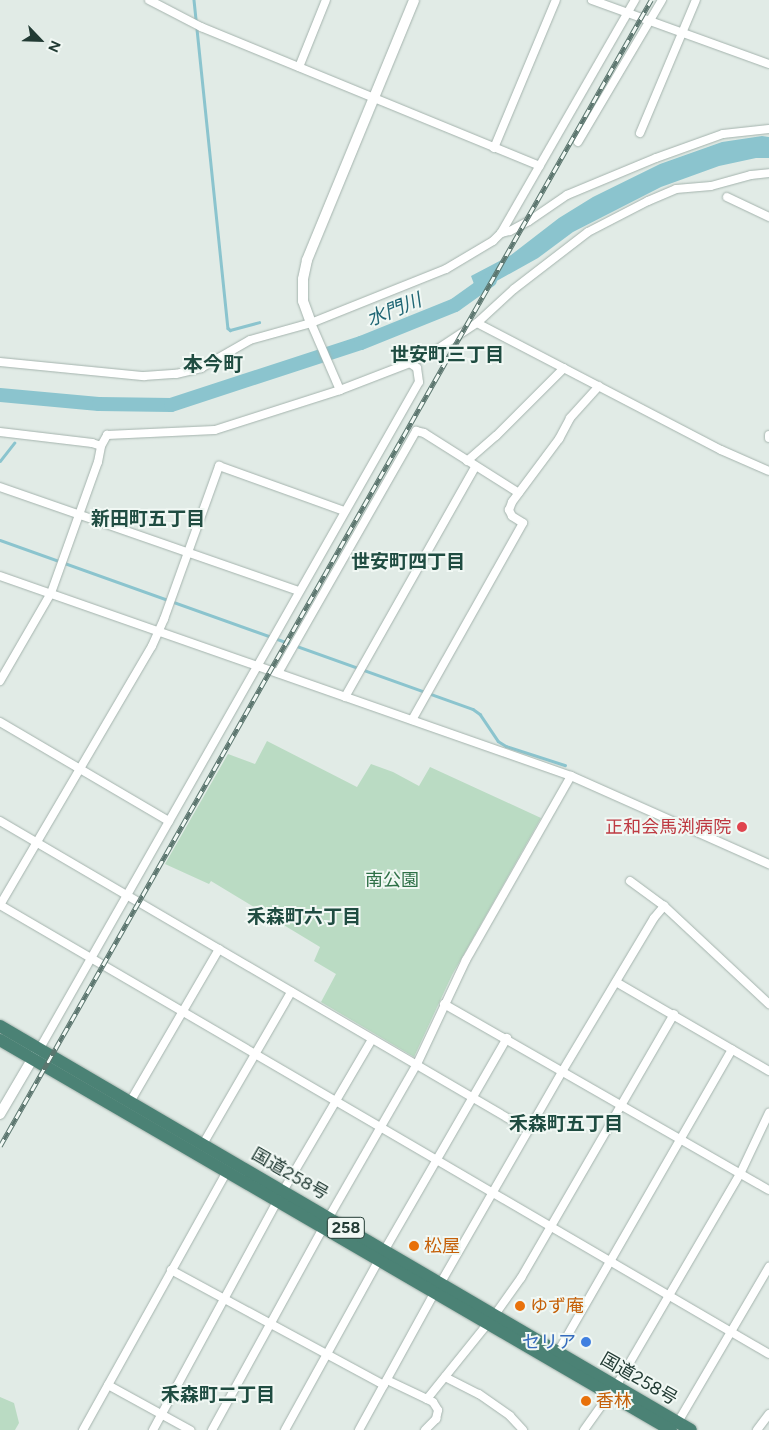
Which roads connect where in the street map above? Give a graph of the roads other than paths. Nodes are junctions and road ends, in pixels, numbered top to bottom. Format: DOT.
graph roads {
  1 [pos="149,0"];
  2 [pos="326,0"];
  3 [pos="414,0"];
  4 [pos="556,0"];
  5 [pos="592,0"];
  6 [pos="636,0"];
  7 [pos="662,0"];
  8 [pos="696,0"];
  9 [pos="628,12"];
  10 [pos="651,20"];
  11 [pos="682,32"];
  12 [pos="769,64"];
  13 [pos="299,67"];
  14 [pos="374,98"];
  15 [pos="769,129"];
  16 [pos="640,133"];
  17 [pos="578,142"];
  18 [pos="494,148"];
  19 [pos="540,166"];
  20 [pos="769,173"];
  21 [pos="727,197"];
  22 [pos="769,217"];
  23 [pos="501,233"];
  24 [pos="477,323"];
  25 [pos="312,326"];
  26 [pos="0,362"];
  27 [pos="410,363"];
  28 [pos="564,368"];
  29 [pos="599,386"];
  30 [pos="338,388"];
  31 [pos="0,432"];
  32 [pos="101,446"];
  33 [pos="467,461"];
  34 [pos="475,467"];
  35 [pos="769,470"];
  36 [pos="0,486"];
  37 [pos="519,493"];
  38 [pos="344,512"];
  39 [pos="78,513"];
  40 [pos="188,552"];
  41 [pos="0,576"];
  42 [pos="298,591"];
  43 [pos="51,594"];
  44 [pos="159,632"];
  45 [pos="256,665"];
  46 [pos="278,673"];
  47 [pos="0,681"];
  48 [pos="345,697"];
  49 [pos="412,720"];
  50 [pos="0,722"];
  51 [pos="80,768"];
  52 [pos="571,776"];
  53 [pos="0,821"];
  54 [pos="169,821"];
  55 [pos="36,842"];
  56 [pos="769,864"];
  57 [pos="630,882"];
  58 [pos="128,896"];
  59 [pos="0,905"];
  60 [pos="664,906"];
  61 [pos="220,949"];
  62 [pos="91,958"];
  63 [pos="616,982"];
  64 [pos="291,992"];
  65 [pos="444,1004"];
  66 [pos="769,1004"];
  67 [pos="182,1012"];
  68 [pos="674,1014"];
  69 [pos="0,1026"];
  70 [pos="507,1038"];
  71 [pos="372,1039"];
  72 [pos="0,1040"];
  73 [pos="40,1048"];
  74 [pos="732,1050"];
  75 [pos="255,1054"];
  76 [pos="31,1059"];
  77 [pos="417,1064"];
  78 [pos="563,1070"];
  79 [pos="769,1071"];
  80 [pos="472,1098"];
  81 [pos="335,1101"];
  82 [pos="130,1102"];
  83 [pos="623,1105"];
  84 [pos="769,1113"];
  85 [pos="0,1114"];
  86 [pos="380,1128"];
  87 [pos="528,1130"];
  88 [pos="681,1140"];
  89 [pos="203,1144"];
  90 [pos="436,1161"];
  91 [pos="227,1171"];
  92 [pos="740,1174"];
  93 [pos="769,1190"];
  94 [pos="492,1192"];
  95 [pos="280,1196"];
  96 [pos="326,1222"];
  97 [pos="551,1226"];
  98 [pos="382,1255"];
  99 [pos="611,1262"];
  100 [pos="769,1267"];
  101 [pos="171,1270"];
  102 [pos="438,1288"];
  103 [pos="669,1296"];
  104 [pos="225,1299"];
  105 [pos="491,1319"];
  106 [pos="270,1323"];
  107 [pos="731,1332"];
  108 [pos="558,1352"];
  109 [pos="326,1354"];
  110 [pos="769,1354"];
  111 [pos="445,1377"];
  112 [pos="385,1383"];
  113 [pos="108,1385"];
  114 [pos="612,1391"];
  115 [pos="427,1398"];
  116 [pos="162,1414"];
  117 [pos="769,1414"];
  118 [pos="654,1426"];
  119 [pos="675,1426"];
  120 [pos="83,1430"];
  121 [pos="153,1430"];
  122 [pos="190,1430"];
  123 [pos="212,1430"];
  124 [pos="285,1430"];
  125 [pos="359,1430"];
  126 [pos="425,1430"];
  127 [pos="523,1430"];
  128 [pos="584,1430"];
  129 [pos="691,1430"];
  130 [pos="757,1430"];
  1 -- 13 [label="street"];
  2 -- 13 [label="street"];
  3 -- 14 [label="street"];
  4 -- 18 [label="street"];
  5 -- 9 [label="street"];
  6 -- 9 [label="street"];
  7 -- 10 [label="street"];
  8 -- 11 [label="street"];
  9 -- 10 [label="street"];
  9 -- 19 [label="street"];
  10 -- 11 [label="street"];
  10 -- 17 [label="street"];
  11 -- 12 [label="street"];
  11 -- 16 [label="street"];
  13 -- 14 [label="street"];
  14 -- 18 [label="street"];
  14 -- 25 [label="street"];
  15 -- 23 [label="street"];
  18 -- 19 [label="street"];
  19 -- 23 [label="street"];
  20 -- 24 [label="street"];
  21 -- 22 [label="street"];
  23 -- 25 [label="street"];
  24 -- 27 [label="street"];
  24 -- 28 [label="street"];
  25 -- 26 [label="street"];
  25 -- 30 [label="street"];
  27 -- 30 [label="street"];
  27 -- 38 [label="street"];
  28 -- 29 [label="street"];
  28 -- 33 [label="street"];
  29 -- 35 [label="street"];
  29 -- 37 [label="street"];
  30 -- 32 [label="street"];
  31 -- 32 [label="street"];
  32 -- 39 [label="street"];
  33 -- 34 [label="street"];
  33 -- 46 [label="street"];
  34 -- 37 [label="street"];
  34 -- 48 [label="street"];
  36 -- 39 [label="street"];
  37 -- 49 [label="street"];
  38 -- 40 [label="street"];
  38 -- 42 [label="street"];
  39 -- 40 [label="street"];
  39 -- 43 [label="street"];
  40 -- 42 [label="street"];
  40 -- 44 [label="street"];
  41 -- 43 [label="street"];
  42 -- 45 [label="street"];
  43 -- 44 [label="street"];
  43 -- 47 [label="street"];
  44 -- 45 [label="street"];
  44 -- 51 [label="street"];
  45 -- 46 [label="street"];
  45 -- 54 [label="street"];
  46 -- 48 [label="street"];
  48 -- 49 [label="street"];
  49 -- 52 [label="street"];
  50 -- 51 [label="street"];
  51 -- 54 [label="street"];
  51 -- 55 [label="street"];
  52 -- 56 [label="street"];
  52 -- 65 [label="street"];
  53 -- 55 [label="street"];
  54 -- 58 [label="street"];
  55 -- 58 [label="street"];
  55 -- 59 [label="street"];
  57 -- 60 [label="street"];
  58 -- 61 [label="street"];
  58 -- 62 [label="street"];
  59 -- 62 [label="street"];
  60 -- 63 [label="street"];
  60 -- 66 [label="street"];
  61 -- 64 [label="street"];
  61 -- 67 [label="street"];
  62 -- 67 [label="street"];
  62 -- 73 [label="street"];
  63 -- 68 [label="street"];
  63 -- 78 [label="street"];
  64 -- 71 [label="street"];
  64 -- 75 [label="street"];
  65 -- 70 [label="street"];
  65 -- 77 [label="street"];
  67 -- 75 [label="street"];
  67 -- 82 [label="street"];
  68 -- 74 [label="street"];
  68 -- 83 [label="street"];
  69 -- 73 [label="highway, 国道258号 / 258"];
  70 -- 78 [label="street"];
  70 -- 80 [label="street"];
  71 -- 77 [label="street"];
  71 -- 81 [label="street"];
  72 -- 76 [label="highway, 国道258号 / 258"];
  73 -- 76 [label="street"];
  73 -- 82 [label="highway, 国道258号 / 258"];
  74 -- 79 [label="street"];
  74 -- 88 [label="street"];
  75 -- 81 [label="street"];
  75 -- 89 [label="street"];
  76 -- 85 [label="street"];
  76 -- 91 [label="highway, 国道258号 / 258"];
  77 -- 80 [label="street"];
  77 -- 86 [label="street"];
  78 -- 83 [label="street"];
  78 -- 87 [label="street"];
  80 -- 87 [label="street"];
  80 -- 90 [label="street"];
  81 -- 86 [label="street"];
  81 -- 95 [label="street"];
  82 -- 89 [label="highway, 国道258号 / 258"];
  83 -- 88 [label="street"];
  83 -- 97 [label="street"];
  84 -- 92 [label="street"];
  86 -- 90 [label="street"];
  86 -- 96 [label="street"];
  87 -- 94 [label="street"];
  88 -- 92 [label="street"];
  88 -- 99 [label="street"];
  89 -- 95 [label="highway, 国道258号 / 258"];
  90 -- 94 [label="street"];
  90 -- 98 [label="street"];
  91 -- 95 [label="highway, 国道258号 / 258"];
  91 -- 101 [label="street"];
  92 -- 93 [label="street"];
  92 -- 103 [label="street"];
  94 -- 97 [label="street"];
  94 -- 102 [label="street"];
  95 -- 96 [label="highway, 国道258号 / 258"];
  95 -- 104 [label="street"];
  96 -- 98 [label="highway, 国道258号 / 258"];
  96 -- 106 [label="street"];
  97 -- 99 [label="street"];
  97 -- 105 [label="street"];
  98 -- 102 [label="highway, 国道258号 / 258"];
  98 -- 109 [label="street"];
  99 -- 103 [label="street"];
  99 -- 108 [label="street"];
  100 -- 107 [label="street"];
  101 -- 104 [label="street"];
  101 -- 113 [label="street"];
  102 -- 105 [label="highway, 国道258号 / 258"];
  102 -- 112 [label="street"];
  103 -- 107 [label="street"];
  103 -- 114 [label="street"];
  104 -- 106 [label="street"];
  104 -- 116 [label="street"];
  105 -- 108 [label="highway, 国道258号 / 258"];
  105 -- 111 [label="street"];
  105 -- 114 [label="highway, 国道258号 / 258"];
  106 -- 109 [label="street"];
  106 -- 123 [label="street"];
  107 -- 110 [label="street"];
  107 -- 119 [label="street"];
  108 -- 114 [label="highway, 国道258号 / 258"];
  109 -- 112 [label="street"];
  109 -- 124 [label="street"];
  111 -- 115 [label="street"];
  111 -- 127 [label="street"];
  112 -- 115 [label="street"];
  112 -- 125 [label="street"];
  113 -- 116 [label="street"];
  113 -- 120 [label="street"];
  114 -- 118 [label="highway, 国道258号 / 258"];
  114 -- 119 [label="highway, 国道258号 / 258"];
  114 -- 128 [label="street"];
  115 -- 126 [label="street"];
  116 -- 121 [label="street"];
  116 -- 122 [label="street"];
  117 -- 130 [label="street"];
  118 -- 119 [label="highway, 国道258号 / 258"];
  119 -- 129 [label="highway, 国道258号 / 258"];
}
